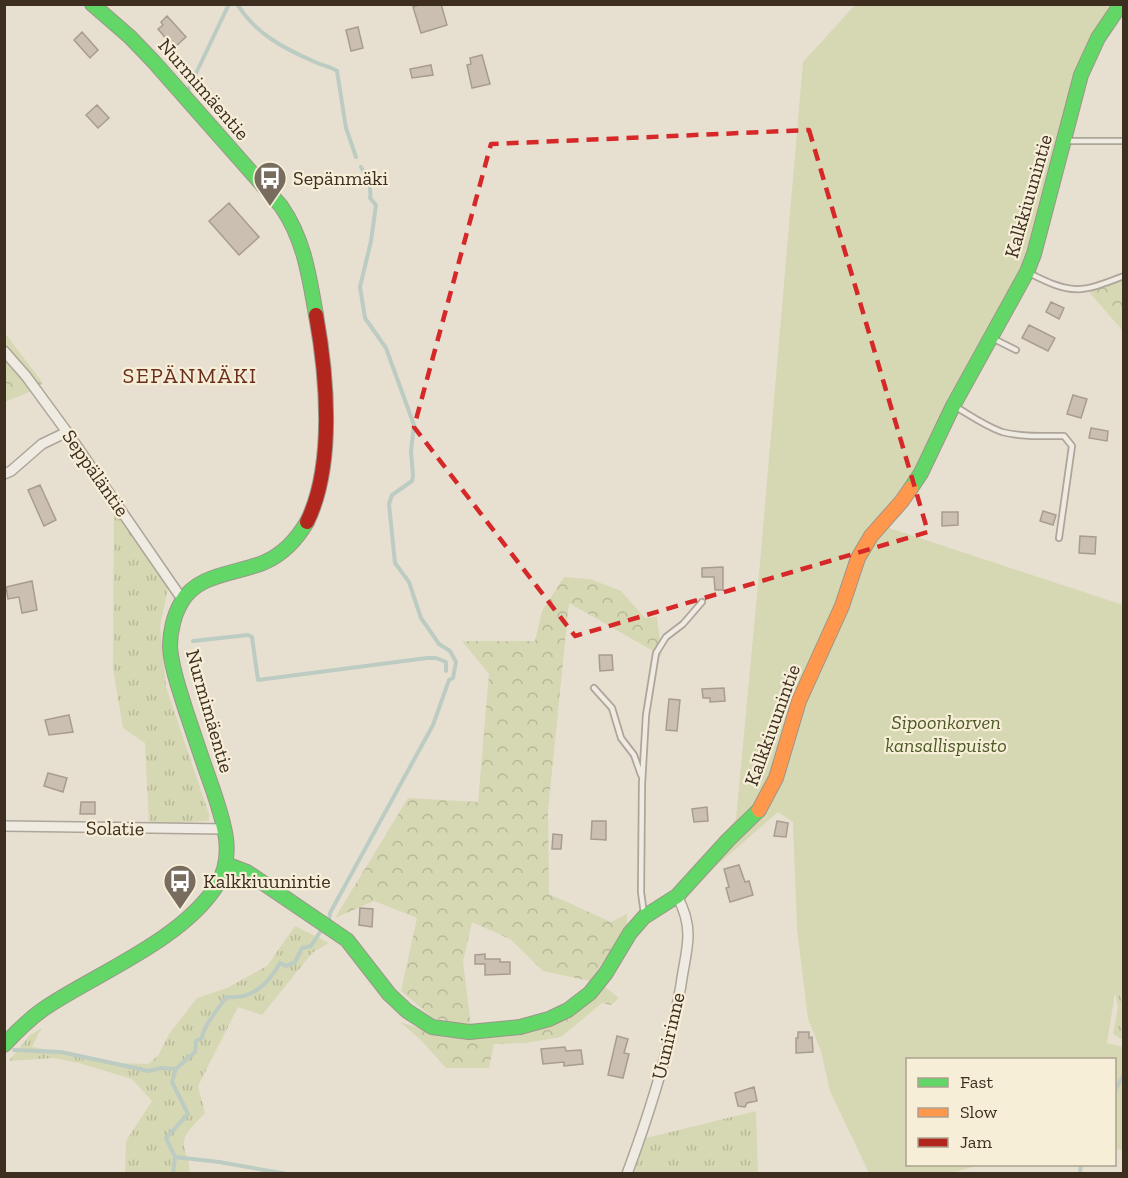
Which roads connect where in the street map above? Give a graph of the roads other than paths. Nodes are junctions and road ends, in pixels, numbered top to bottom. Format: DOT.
graph roads {
  1 [pos="92,4"];
  2 [pos="1121,4"];
  3 [pos="1064,141"];
  4 [pos="1124,141"];
  5 [pos="1027,272"];
  6 [pos="1124,276"];
  7 [pos="992,338"];
  8 [pos="1016,350"];
  9 [pos="4,351"];
  10 [pos="953,406"];
  11 [pos="67,432"];
  12 [pos="4,474"];
  13 [pos="1059,538"];
  14 [pos="182,599"];
  15 [pos="702,602"];
  16 [pos="594,688"];
  17 [pos="642,784"];
  18 [pos="4,826"];
  19 [pos="226,829"];
  20 [pos="226,864"];
  21 [pos="676,896"];
  22 [pos="644,916"];
  23 [pos="4,1045"];
  24 [pos="627,1173"];
  1 -- 14 [label="street, Nurmimäentie"];
  2 -- 3 [label="street, Kalkkiuunintie"];
  3 -- 4 [label="lane"];
  3 -- 5 [label="street, Kalkkiuunintie"];
  5 -- 6 [label="lane"];
  5 -- 7 [label="street, Kalkkiuunintie"];
  7 -- 8 [label="lane"];
  7 -- 10 [label="street, Kalkkiuunintie"];
  9 -- 11 [label="street, Seppäläntie"];
  10 -- 13 [label="lane"];
  10 -- 21 [label="street, Kalkkiuunintie"];
  11 -- 12 [label="street"];
  11 -- 14 [label="street, Seppäläntie"];
  14 -- 19 [label="street, Nurmimäentie"];
  15 -- 17 [label="lane"];
  16 -- 17 [label="lane"];
  17 -- 22 [label="lane"];
  18 -- 19 [label="street, Solatie"];
  19 -- 20 [label="street, Nurmimäentie"];
  20 -- 22 [label="street, Kalkkiuunintie"];
  20 -- 23 [label="street, Nurmimäentie"];
  21 -- 22 [label="street, Kalkkiuunintie"];
  21 -- 24 [label="street, Uunirinne"];
}
